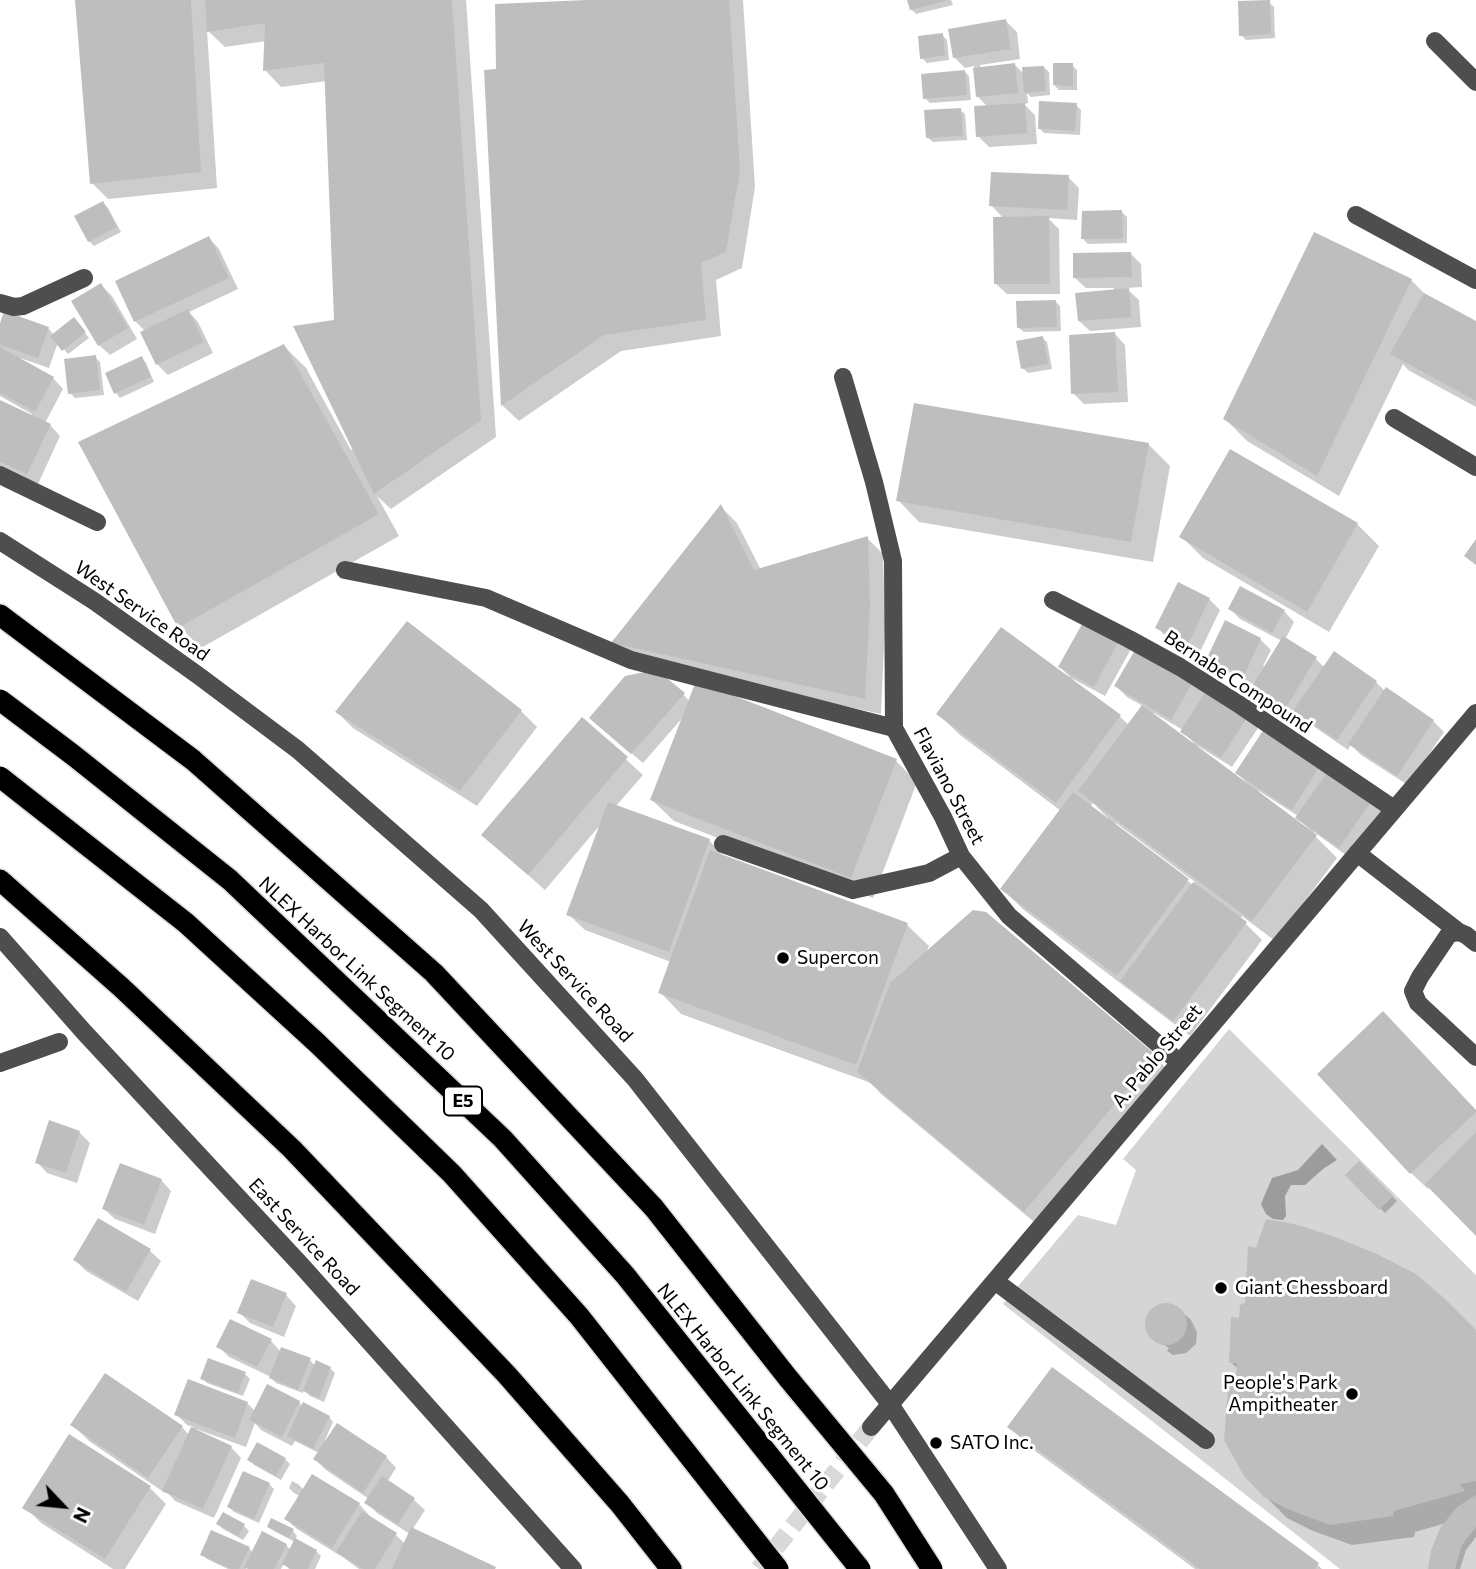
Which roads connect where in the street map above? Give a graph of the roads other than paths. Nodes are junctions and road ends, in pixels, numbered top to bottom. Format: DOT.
graph roads {
  1 [pos="1436,41"];
  2 [pos="1476,82"];
  3 [pos="1356,215"];
  4 [pos="84,278"];
  5 [pos="1476,280"];
  6 [pos="0,303"];
  7 [pos="843,377"];
  8 [pos="1394,418"];
  9 [pos="1476,467"];
  10 [pos="0,475"];
  11 [pos="97,522"];
  12 [pos="0,541"];
  13 [pos="345,570"];
  14 [pos="1053,600"];
  15 [pos="0,615"];
  16 [pos="0,700"];
  17 [pos="1476,713"];
  18 [pos="894,728"];
  19 [pos="0,777"];
  20 [pos="1394,809"];
  21 [pos="723,844"];
  22 [pos="1357,853"];
  23 [pos="961,856"];
  24 [pos="0,880"];
  25 [pos="1459,932"];
  26 [pos="0,937"];
  27 [pos="1476,943"];
  28 [pos="59,1042"];
  29 [pos="1476,1057"];
  30 [pos="1179,1062"];
  31 [pos="0,1063"];
  32 [pos="995,1281"];
  33 [pos="890,1404"];
  34 [pos="871,1427"];
  35 [pos="1206,1440"];
  36 [pos="573,1569"];
  37 [pos="671,1569"];
  38 [pos="778,1569"];
  39 [pos="860,1569"];
  40 [pos="932,1569"];
  41 [pos="998,1569"];
  1 -- 2 [label="street"];
  3 -- 5 [label="street"];
  4 -- 6 [label="street"];
  7 -- 18 [label="street, Flaviano Street"];
  8 -- 9 [label="street"];
  10 -- 11 [label="street"];
  12 -- 33 [label="street, West Service Road"];
  13 -- 18 [label="street"];
  14 -- 20 [label="street, Bernabe Compound"];
  15 -- 40 [label="highway, bridge"];
  16 -- 39 [label="highway, NLEX Harbor Link Segment 10 / E5, bridge"];
  17 -- 20 [label="street, A. Pablo Street"];
  18 -- 23 [label="street, Flaviano Street"];
  19 -- 38 [label="highway, bridge"];
  20 -- 22 [label="street, A. Pablo Street"];
  21 -- 23 [label="street"];
  22 -- 25 [label="street"];
  22 -- 30 [label="street, A. Pablo Street"];
  23 -- 30 [label="street, Flaviano Street"];
  24 -- 37 [label="highway"];
  25 -- 27 [label="street"];
  25 -- 29 [label="street"];
  26 -- 36 [label="street, East Service Road"];
  28 -- 31 [label="street"];
  30 -- 32 [label="street, A. Pablo Street"];
  32 -- 33 [label="street, A. Pablo Street"];
  32 -- 35 [label="street"];
  33 -- 34 [label="street, A. Pablo Street"];
  33 -- 41 [label="street, West Service Road"];
}
